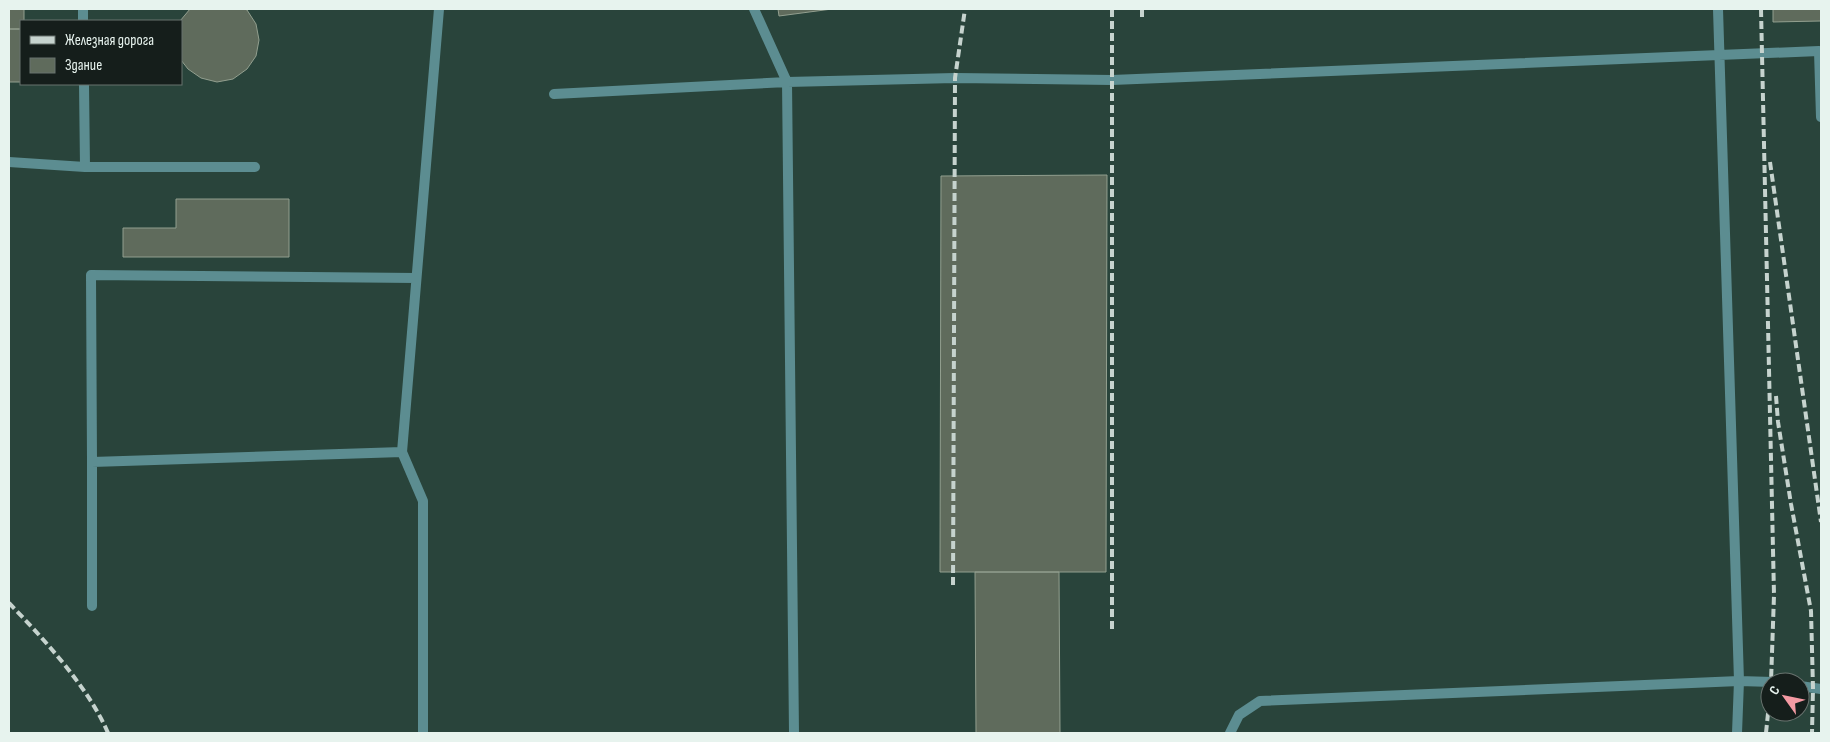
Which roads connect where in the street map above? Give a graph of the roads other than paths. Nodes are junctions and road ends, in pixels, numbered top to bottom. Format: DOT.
graph roads {
  1 [pos="439,9"];
  2 [pos="754,9"];
  3 [pos="1718,9"];
  4 [pos="1719,54"];
  5 [pos="787,82"];
  6 [pos="84,85"];
  7 [pos="554,94"];
  8 [pos="1821,117"];
  9 [pos="9,162"];
  10 [pos="85,167"];
  11 [pos="255,167"];
  12 [pos="416,278"];
  13 [pos="402,452"];
  14 [pos="92,462"];
  15 [pos="92,606"];
  16 [pos="1740,682"];
  17 [pos="1760,682"];
  18 [pos="422,733"];
  19 [pos="794,733"];
  20 [pos="1230,733"];
  21 [pos="1736,733"];
  1 -- 12 [label="lane"];
  2 -- 5 [label="lane"];
  3 -- 4 [label="lane"];
  4 -- 5 [label="lane"];
  4 -- 8 [label="lane"];
  4 -- 16 [label="lane"];
  5 -- 7 [label="lane"];
  5 -- 19 [label="lane"];
  6 -- 10 [label="lane"];
  9 -- 10 [label="lane"];
  10 -- 11 [label="lane"];
  12 -- 13 [label="lane"];
  12 -- 14 [label="lane"];
  13 -- 14 [label="lane"];
  13 -- 18 [label="lane"];
  14 -- 15 [label="lane"];
  16 -- 17 [label="lane"];
  16 -- 20 [label="lane"];
  16 -- 21 [label="lane"];
}
